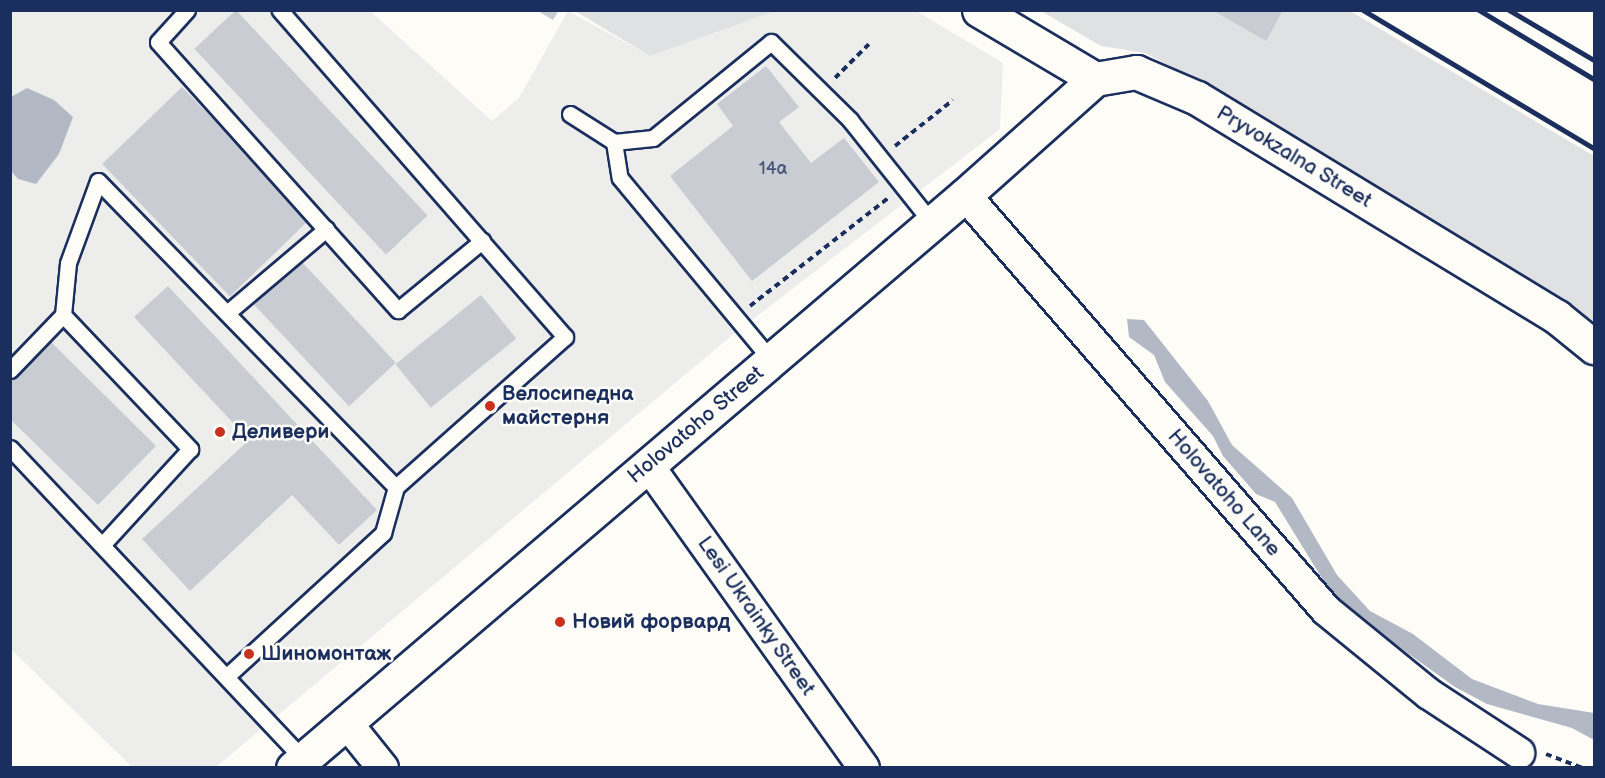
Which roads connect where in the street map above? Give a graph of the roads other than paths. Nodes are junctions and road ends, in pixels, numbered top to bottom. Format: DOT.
graph roads {
  1 [pos="187,10"];
  2 [pos="280,10"];
  3 [pos="979,10"];
  4 [pos="1095,78"];
  5 [pos="570,114"];
  6 [pos="614,142"];
  7 [pos="965,195"];
  8 [pos="932,223"];
  9 [pos="326,229"];
  10 [pos="482,241"];
  11 [pos="227,313"];
  12 [pos="63,315"];
  13 [pos="1594,346"];
  14 [pos="771,360"];
  15 [pos="10,370"];
  16 [pos="10,448"];
  17 [pos="648,465"];
  18 [pos="396,487"];
  19 [pos="102,545"];
  20 [pos="226,676"];
  21 [pos="346,722"];
  22 [pos="1519,753"];
  23 [pos="298,764"];
  24 [pos="383,768"];
  25 [pos="864,768"];
  1 -- 9 [label="lane"];
  2 -- 10 [label="lane"];
  3 -- 4 [label="main road"];
  4 -- 7 [label="main road, Holovatoho Street"];
  4 -- 13 [label="main road, Pryvokzalna Street"];
  5 -- 6 [label="lane"];
  6 -- 8 [label="lane"];
  6 -- 14 [label="lane"];
  7 -- 8 [label="main road, Holovatoho Street"];
  7 -- 22 [label="street, Holovatoho Lane"];
  8 -- 14 [label="main road, Holovatoho Street"];
  9 -- 10 [label="lane"];
  9 -- 11 [label="lane"];
  10 -- 18 [label="lane"];
  11 -- 12 [label="lane"];
  11 -- 18 [label="lane"];
  12 -- 15 [label="lane"];
  12 -- 19 [label="lane"];
  14 -- 17 [label="main road, Holovatoho Street"];
  16 -- 19 [label="lane"];
  17 -- 21 [label="main road, Holovatoho Street"];
  17 -- 25 [label="street, Lesi Ukrainky Street"];
  18 -- 20 [label="lane"];
  19 -- 20 [label="lane"];
  20 -- 23 [label="lane"];
  21 -- 23 [label="main road, Holovatoho Street"];
  21 -- 24 [label="street"];
}
